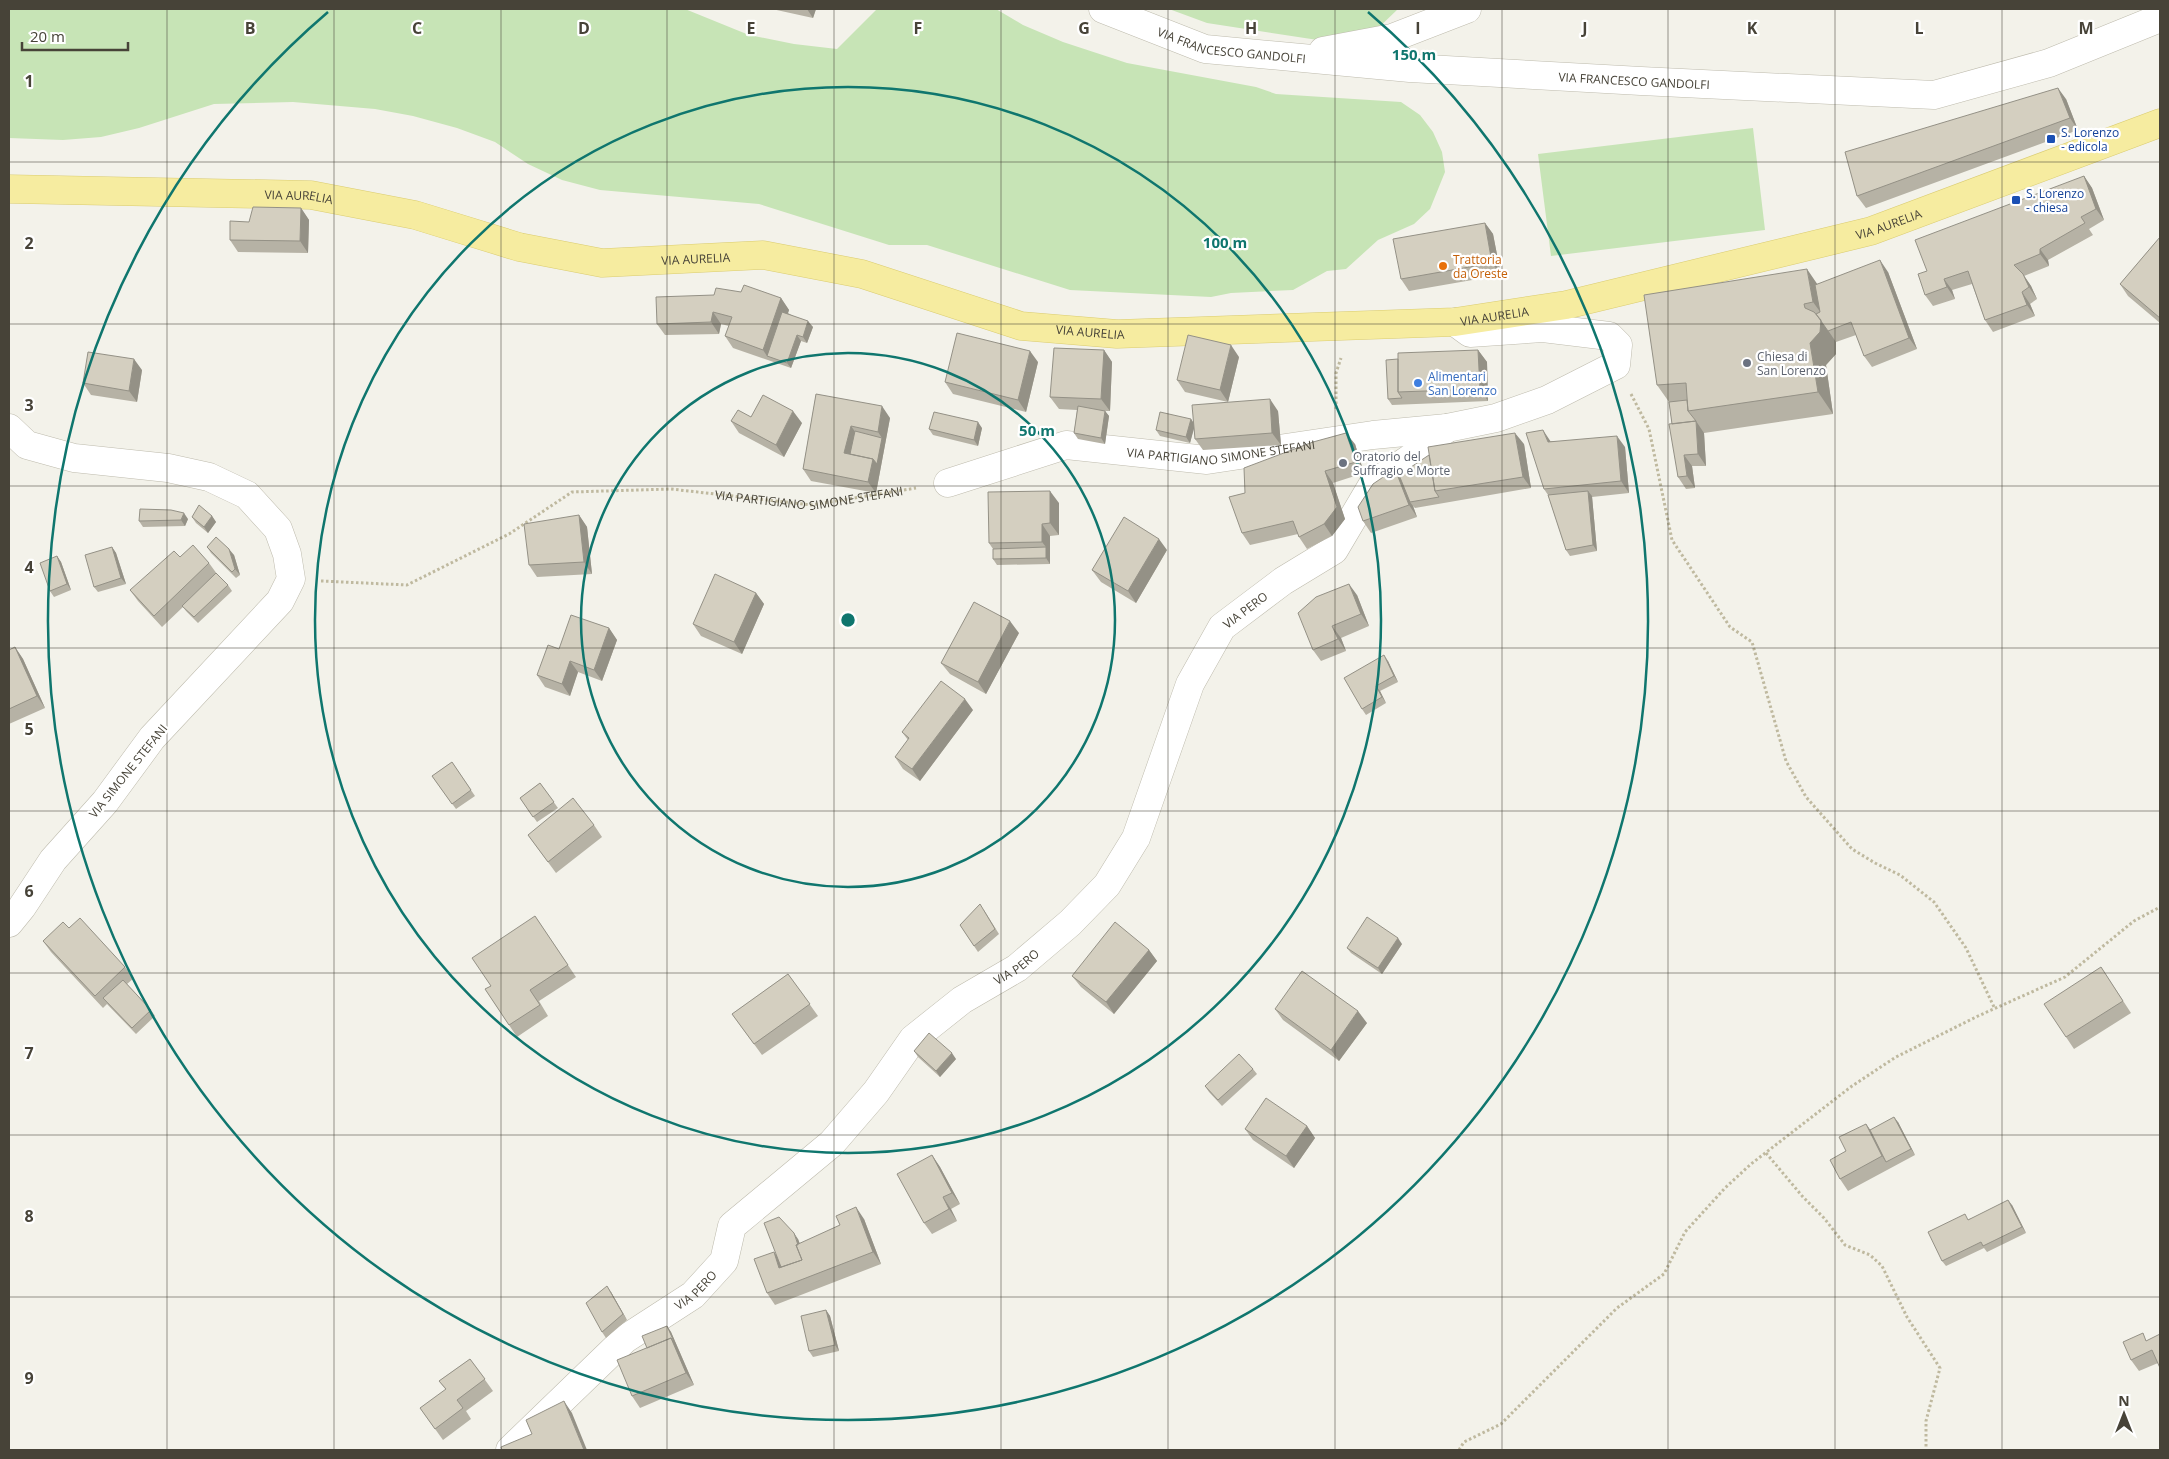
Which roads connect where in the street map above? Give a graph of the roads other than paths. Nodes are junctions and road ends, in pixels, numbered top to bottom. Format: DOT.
graph roads {
  1 [pos="1102,9"];
  2 [pos="1467,9"];
  3 [pos="2160,18"];
  4 [pos="1290,57"];
  5 [pos="2160,123"];
  6 [pos="9,189"];
  7 [pos="1456,322"];
  8 [pos="9,428"];
  9 [pos="1447,428"];
  10 [pos="948,483"];
  11 [pos="9,923"];
  12 [pos="510,1450"];
  1 -- 4 [label="street, VIA FRANCESCO GANDOLFI"];
  2 -- 4 [label="street"];
  3 -- 4 [label="street, VIA FRANCESCO GANDOLFI"];
  5 -- 7 [label="main road, VIA AURELIA"];
  6 -- 7 [label="main road, VIA AURELIA"];
  7 -- 9 [label="street, VIA PARTIGIANO SIMONE STEFANI"];
  8 -- 11 [label="street, VIA SIMONE STEFANI"];
  9 -- 10 [label="street, VIA PARTIGIANO SIMONE STEFANI"];
  9 -- 12 [label="street, VIA PERO"];
}
